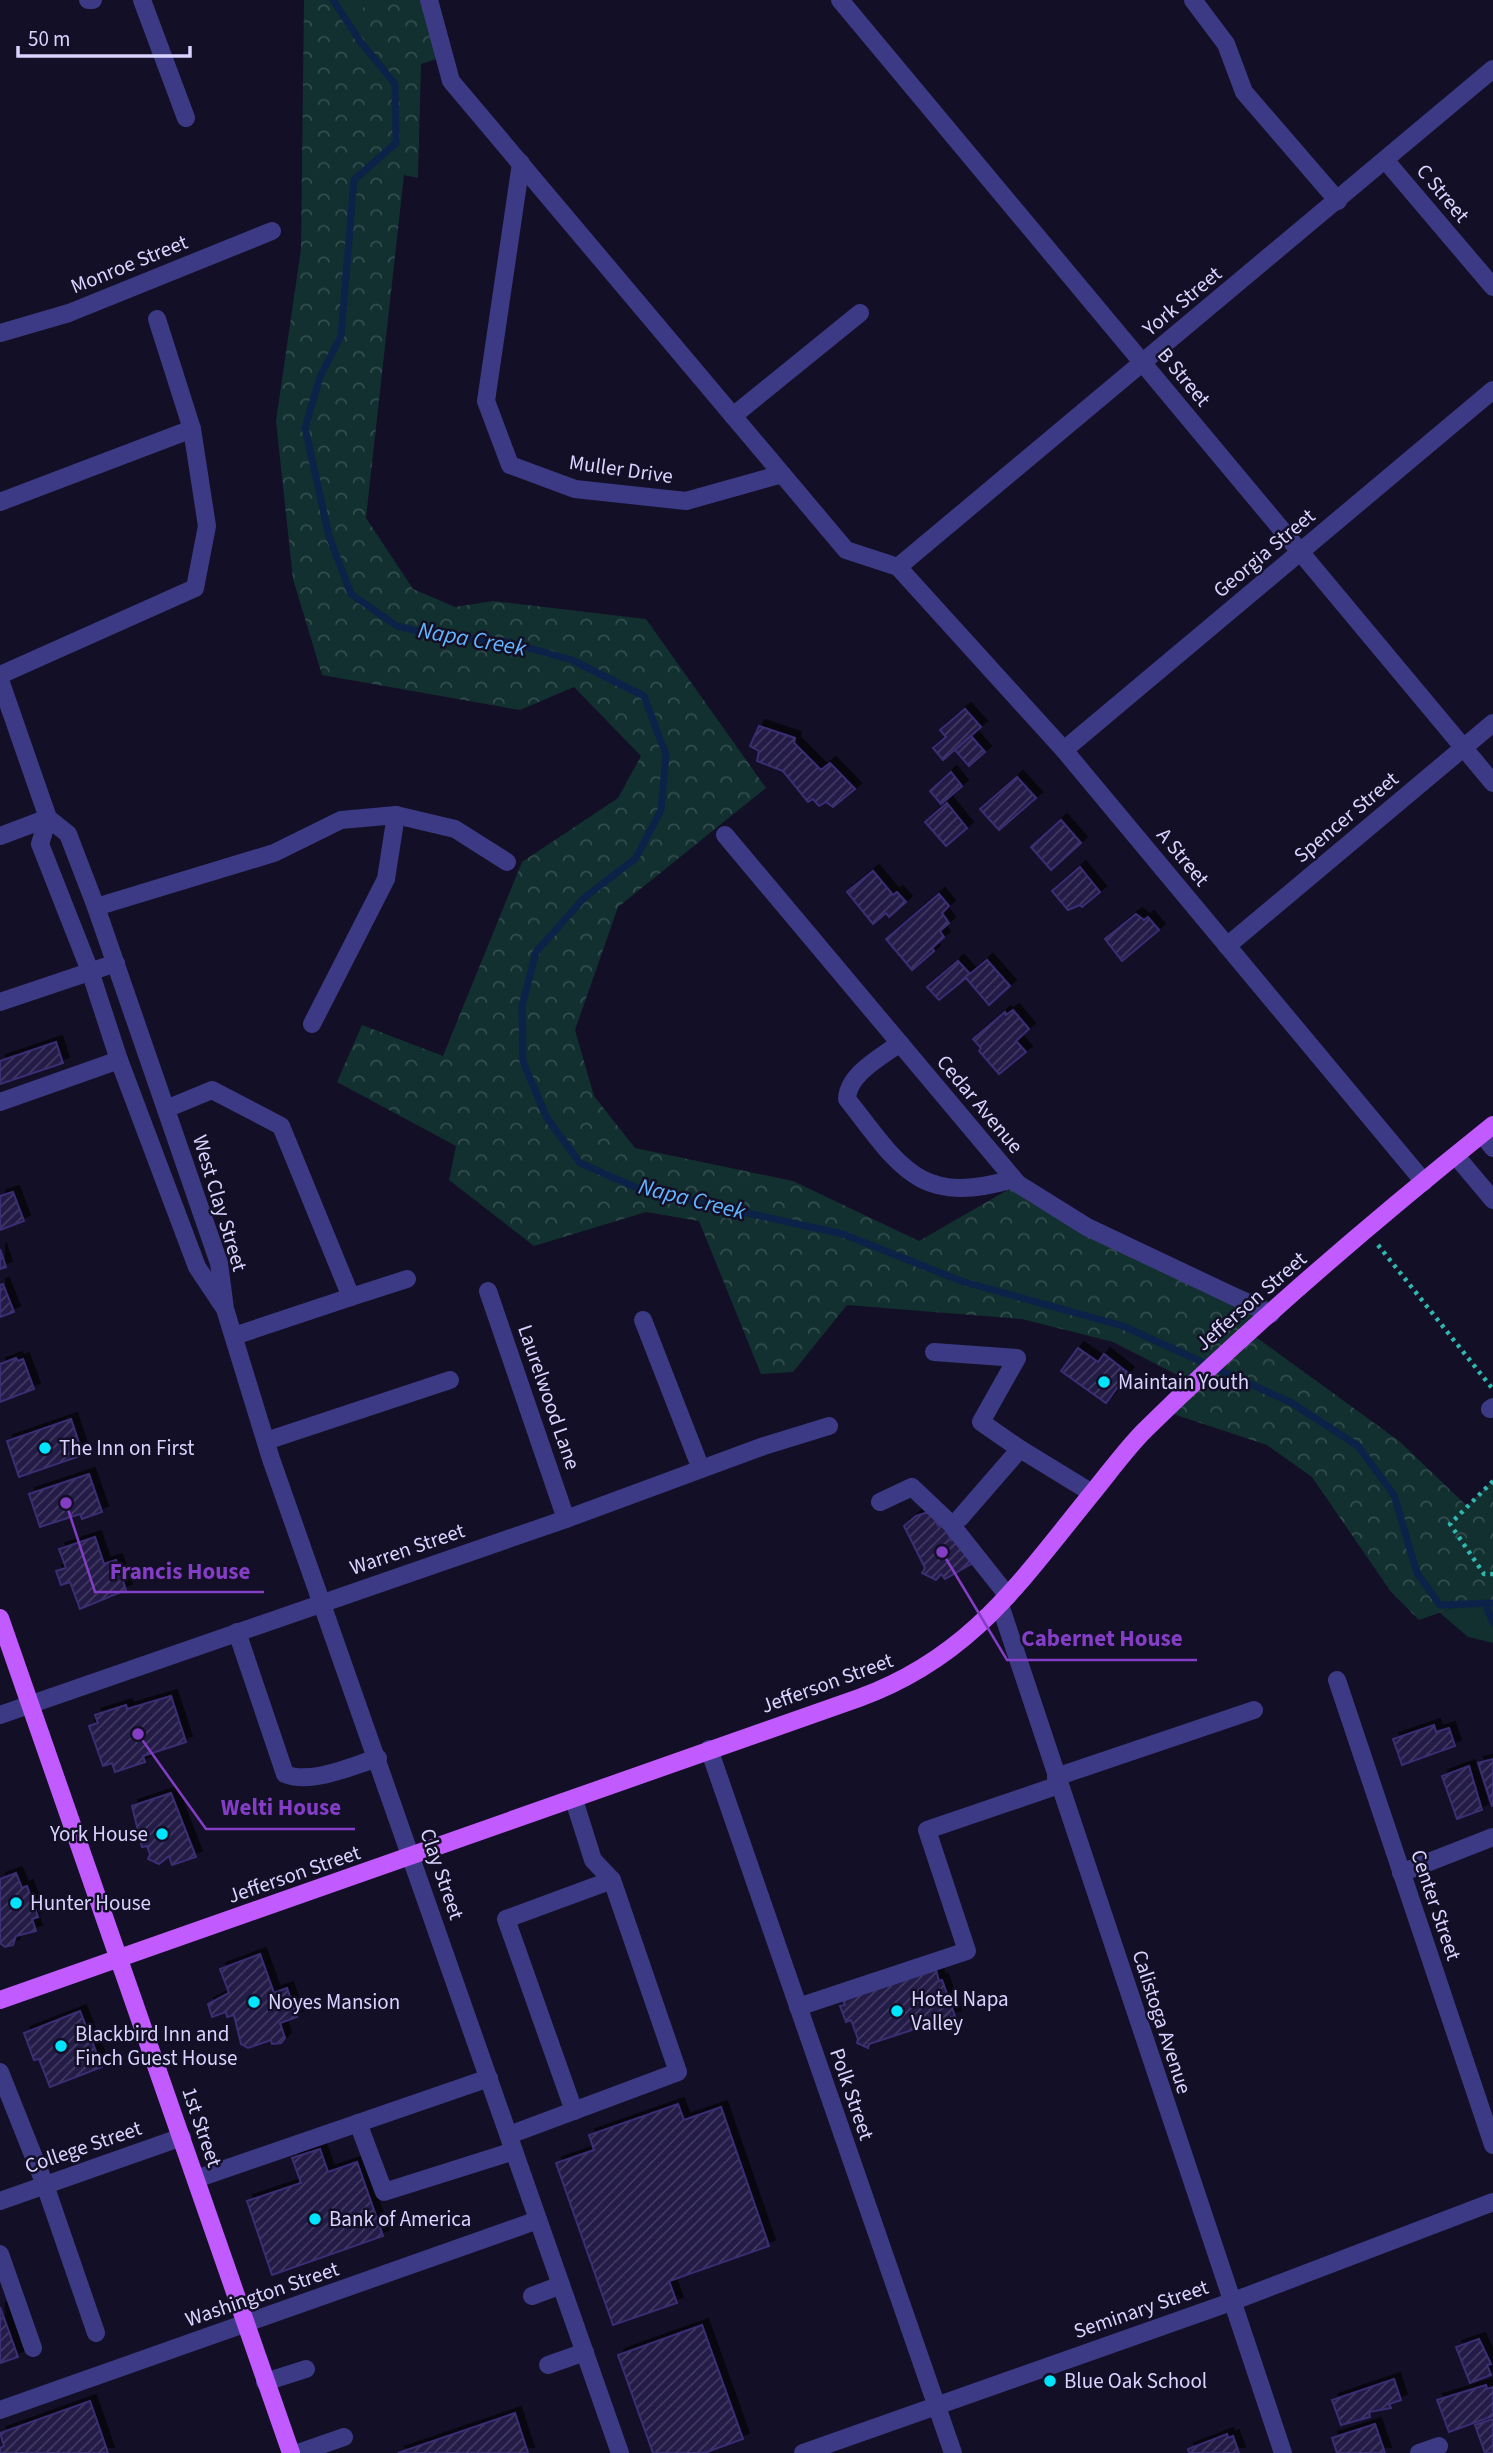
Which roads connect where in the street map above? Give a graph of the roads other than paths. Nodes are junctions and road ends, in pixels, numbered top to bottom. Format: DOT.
graph roads {
  1 [pos="88,0"];
  2 [pos="93,0"];
  3 [pos="142,0"];
  4 [pos="429,0"];
  5 [pos="840,0"];
  6 [pos="1193,0"];
  7 [pos="1493,69"];
  8 [pos="186,118"];
  9 [pos="1386,161"];
  10 [pos="521,163"];
  11 [pos="1338,201"];
  12 [pos="272,231"];
  13 [pos="1493,287"];
  14 [pos="860,313"];
  15 [pos="158,319"];
  16 [pos="0,333"];
  17 [pos="1143,363"];
  18 [pos="1493,390"];
  19 [pos="733,416"];
  20 [pos="192,429"];
  21 [pos="782,474"];
  22 [pos="0,502"];
  23 [pos="1300,552"];
  24 [pos="898,567"];
  25 [pos="0,677"];
  26 [pos="1493,723"];
  27 [pos="1464,748"];
  28 [pos="1064,750"];
  29 [pos="1493,783"];
  30 [pos="396,814"];
  31 [pos="48,818"];
  32 [pos="725,835"];
  33 [pos="0,836"];
  34 [pos="507,862"];
  35 [pos="96,907"];
  36 [pos="1227,946"];
  37 [pos="116,963"];
  38 [pos="90,971"];
  39 [pos="0,1002"];
  40 [pos="312,1024"];
  41 [pos="900,1043"];
  42 [pos="119,1060"];
  43 [pos="0,1102"];
  44 [pos="166,1108"];
  45 [pos="1489,1136"];
  46 [pos="1456,1156"];
  47 [pos="1013,1179"];
  48 [pos="1424,1182"];
  49 [pos="1493,1200"];
  50 [pos="407,1279"];
  51 [pos="488,1291"];
  52 [pos="351,1297"];
  53 [pos="225,1309"];
  54 [pos="1270,1314"];
  55 [pos="643,1320"];
  56 [pos="234,1336"];
  57 [pos="934,1352"];
  58 [pos="450,1380"];
  59 [pos="829,1426"];
  60 [pos="266,1441"];
  61 [pos="1020,1449"];
  62 [pos="701,1469"];
  63 [pos="1093,1493"];
  64 [pos="880,1502"];
  65 [pos="961,1518"];
  66 [pos="566,1519"];
  67 [pos="1004,1601"];
  68 [pos="322,1602"];
  69 [pos="0,1618"];
  70 [pos="237,1632"];
  71 [pos="1337,1680"];
  72 [pos="30,1704"];
  73 [pos="1254,1710"];
  74 [pos="0,1715"];
  75 [pos="709,1749"];
  76 [pos="377,1758"];
  77 [pos="1057,1781"];
  78 [pos="574,1800"];
  79 [pos="1493,1837"];
  80 [pos="412,1857"];
  81 [pos="1401,1873"];
  82 [pos="612,1880"];
  83 [pos="120,1959"];
  84 [pos="0,2000"];
  85 [pos="798,2007"];
  86 [pos="0,2072"];
  87 [pos="489,2078"];
  88 [pos="574,2111"];
  89 [pos="358,2123"];
  90 [pos="182,2137"];
  91 [pos="511,2143"];
  92 [pos="1493,2145"];
  93 [pos="196,2179"];
  94 [pos="45,2185"];
  95 [pos="0,2201"];
  96 [pos="1493,2202"];
  97 [pos="538,2220"];
  98 [pos="0,2255"];
  99 [pos="561,2285"];
  100 [pos="532,2295"];
  101 [pos="1231,2302"];
  102 [pos="244,2325"];
  103 [pos="96,2333"];
  104 [pos="33,2348"];
  105 [pos="585,2352"];
  106 [pos="548,2365"];
  107 [pos="306,2369"];
  108 [pos="265,2382"];
  109 [pos="937,2406"];
  110 [pos="0,2410"];
  111 [pos="344,2437"];
  112 [pos="1439,2446"];
  113 [pos="291,2453"];
  114 [pos="298,2453"];
  115 [pos="620,2453"];
  116 [pos="803,2453"];
  117 [pos="953,2453"];
  118 [pos="1283,2453"];
  119 [pos="1419,2453"];
  1 -- 2 [label="street"];
  3 -- 8 [label="street"];
  4 -- 10 [label="street"];
  5 -- 17 [label="street, B Street"];
  6 -- 11 [label="street"];
  7 -- 9 [label="street, York Street"];
  9 -- 11 [label="street, York Street"];
  9 -- 13 [label="street, C Street"];
  10 -- 19 [label="street"];
  10 -- 21 [label="street, Muller Drive"];
  11 -- 17 [label="street, York Street"];
  12 -- 16 [label="street, Monroe Street"];
  14 -- 19 [label="street"];
  15 -- 20 [label="street"];
  17 -- 23 [label="street, B Street"];
  17 -- 24 [label="street, York Street"];
  18 -- 23 [label="street, Georgia Street"];
  19 -- 21 [label="street"];
  20 -- 22 [label="street"];
  20 -- 25 [label="street"];
  21 -- 24 [label="street"];
  23 -- 27 [label="street, B Street"];
  23 -- 28 [label="street, Georgia Street"];
  24 -- 28 [label="street, A Street"];
  25 -- 31 [label="street, West Clay Street"];
  26 -- 27 [label="street, Spencer Street"];
  27 -- 29 [label="street, B Street"];
  27 -- 36 [label="street, Spencer Street"];
  28 -- 36 [label="street, A Street"];
  30 -- 34 [label="street"];
  30 -- 35 [label="street"];
  30 -- 40 [label="street"];
  31 -- 33 [label="street"];
  31 -- 35 [label="street, West Clay Street"];
  31 -- 38 [label="street, West Clay Street"];
  32 -- 41 [label="street, Cedar Avenue"];
  35 -- 37 [label="street, West Clay Street"];
  36 -- 48 [label="street, A Street"];
  37 -- 38 [label="street"];
  37 -- 44 [label="street, West Clay Street"];
  38 -- 39 [label="street"];
  38 -- 42 [label="street, West Clay Street"];
  41 -- 47 [label="street, Cedar Avenue"];
  41 -- 47 [label="street"];
  42 -- 43 [label="street"];
  42 -- 53 [label="street, West Clay Street"];
  44 -- 52 [label="street"];
  44 -- 53 [label="street, West Clay Street"];
  45 -- 46 [label="main road, Jefferson Street"];
  46 -- 48 [label="main road, Jefferson Street"];
  46 -- 49 [label="street"];
  47 -- 54 [label="street, Cedar Avenue"];
  48 -- 54 [label="main road, Jefferson Street"];
  50 -- 52 [label="street"];
  51 -- 66 [label="street, Laurelwood Lane"];
  52 -- 56 [label="street"];
  53 -- 56 [label="street, Clay Street"];
  54 -- 63 [label="main road, Jefferson Street"];
  55 -- 62 [label="street"];
  56 -- 60 [label="street, Clay Street"];
  57 -- 61 [label="street"];
  58 -- 60 [label="street"];
  59 -- 62 [label="street, Warren Street"];
  60 -- 68 [label="street, Clay Street"];
  61 -- 63 [label="street"];
  61 -- 65 [label="street"];
  62 -- 66 [label="street, Warren Street"];
  63 -- 67 [label="main road, Jefferson Street"];
  64 -- 67 [label="street"];
  66 -- 68 [label="street, Warren Street"];
  67 -- 75 [label="main road, Jefferson Street"];
  67 -- 77 [label="street, Calistoga Avenue"];
  68 -- 70 [label="street, Warren Street"];
  68 -- 76 [label="street, Clay Street"];
  69 -- 72 [label="main road, 1st Street"];
  70 -- 72 [label="street, Warren Street"];
  70 -- 76 [label="street"];
  71 -- 81 [label="street, Center Street"];
  72 -- 74 [label="street, Warren Street"];
  72 -- 83 [label="main road, 1st Street"];
  73 -- 77 [label="street"];
  75 -- 78 [label="main road, Jefferson Street"];
  75 -- 85 [label="street, Polk Street"];
  76 -- 80 [label="street, Clay Street"];
  77 -- 85 [label="street"];
  77 -- 101 [label="street, Calistoga Avenue"];
  78 -- 80 [label="main road, Jefferson Street"];
  78 -- 82 [label="street"];
  79 -- 81 [label="street"];
  80 -- 83 [label="main road, Jefferson Street"];
  80 -- 87 [label="street, Clay Street"];
  81 -- 92 [label="street, Center Street"];
  82 -- 88 [label="street"];
  82 -- 88 [label="street"];
  83 -- 84 [label="main road, Jefferson Street"];
  83 -- 90 [label="main road, 1st Street"];
  85 -- 109 [label="street, Polk Street"];
  86 -- 94 [label="street"];
  87 -- 89 [label="street"];
  87 -- 91 [label="street, Clay Street"];
  88 -- 91 [label="street"];
  89 -- 91 [label="street"];
  89 -- 93 [label="street"];
  90 -- 93 [label="main road, 1st Street"];
  90 -- 94 [label="street, College Street"];
  91 -- 97 [label="street, Clay Street"];
  93 -- 102 [label="main road, 1st Street"];
  94 -- 95 [label="street, College Street"];
  94 -- 103 [label="street"];
  96 -- 101 [label="street, Seminary Street"];
  97 -- 99 [label="street, Clay Street"];
  97 -- 102 [label="street, Washington Street"];
  98 -- 104 [label="street"];
  99 -- 100 [label="street"];
  99 -- 105 [label="street, Clay Street"];
  101 -- 109 [label="street, Seminary Street"];
  101 -- 118 [label="street, Calistoga Avenue"];
  102 -- 108 [label="main road, 1st Street"];
  102 -- 110 [label="street, Washington Street"];
  105 -- 106 [label="street"];
  105 -- 115 [label="street, Clay Street"];
  107 -- 108 [label="street"];
  108 -- 113 [label="main road, 1st Street"];
  109 -- 116 [label="street, Seminary Street"];
  109 -- 117 [label="street, Polk Street"];
  111 -- 114 [label="street"];
  112 -- 119 [label="street"];
}
